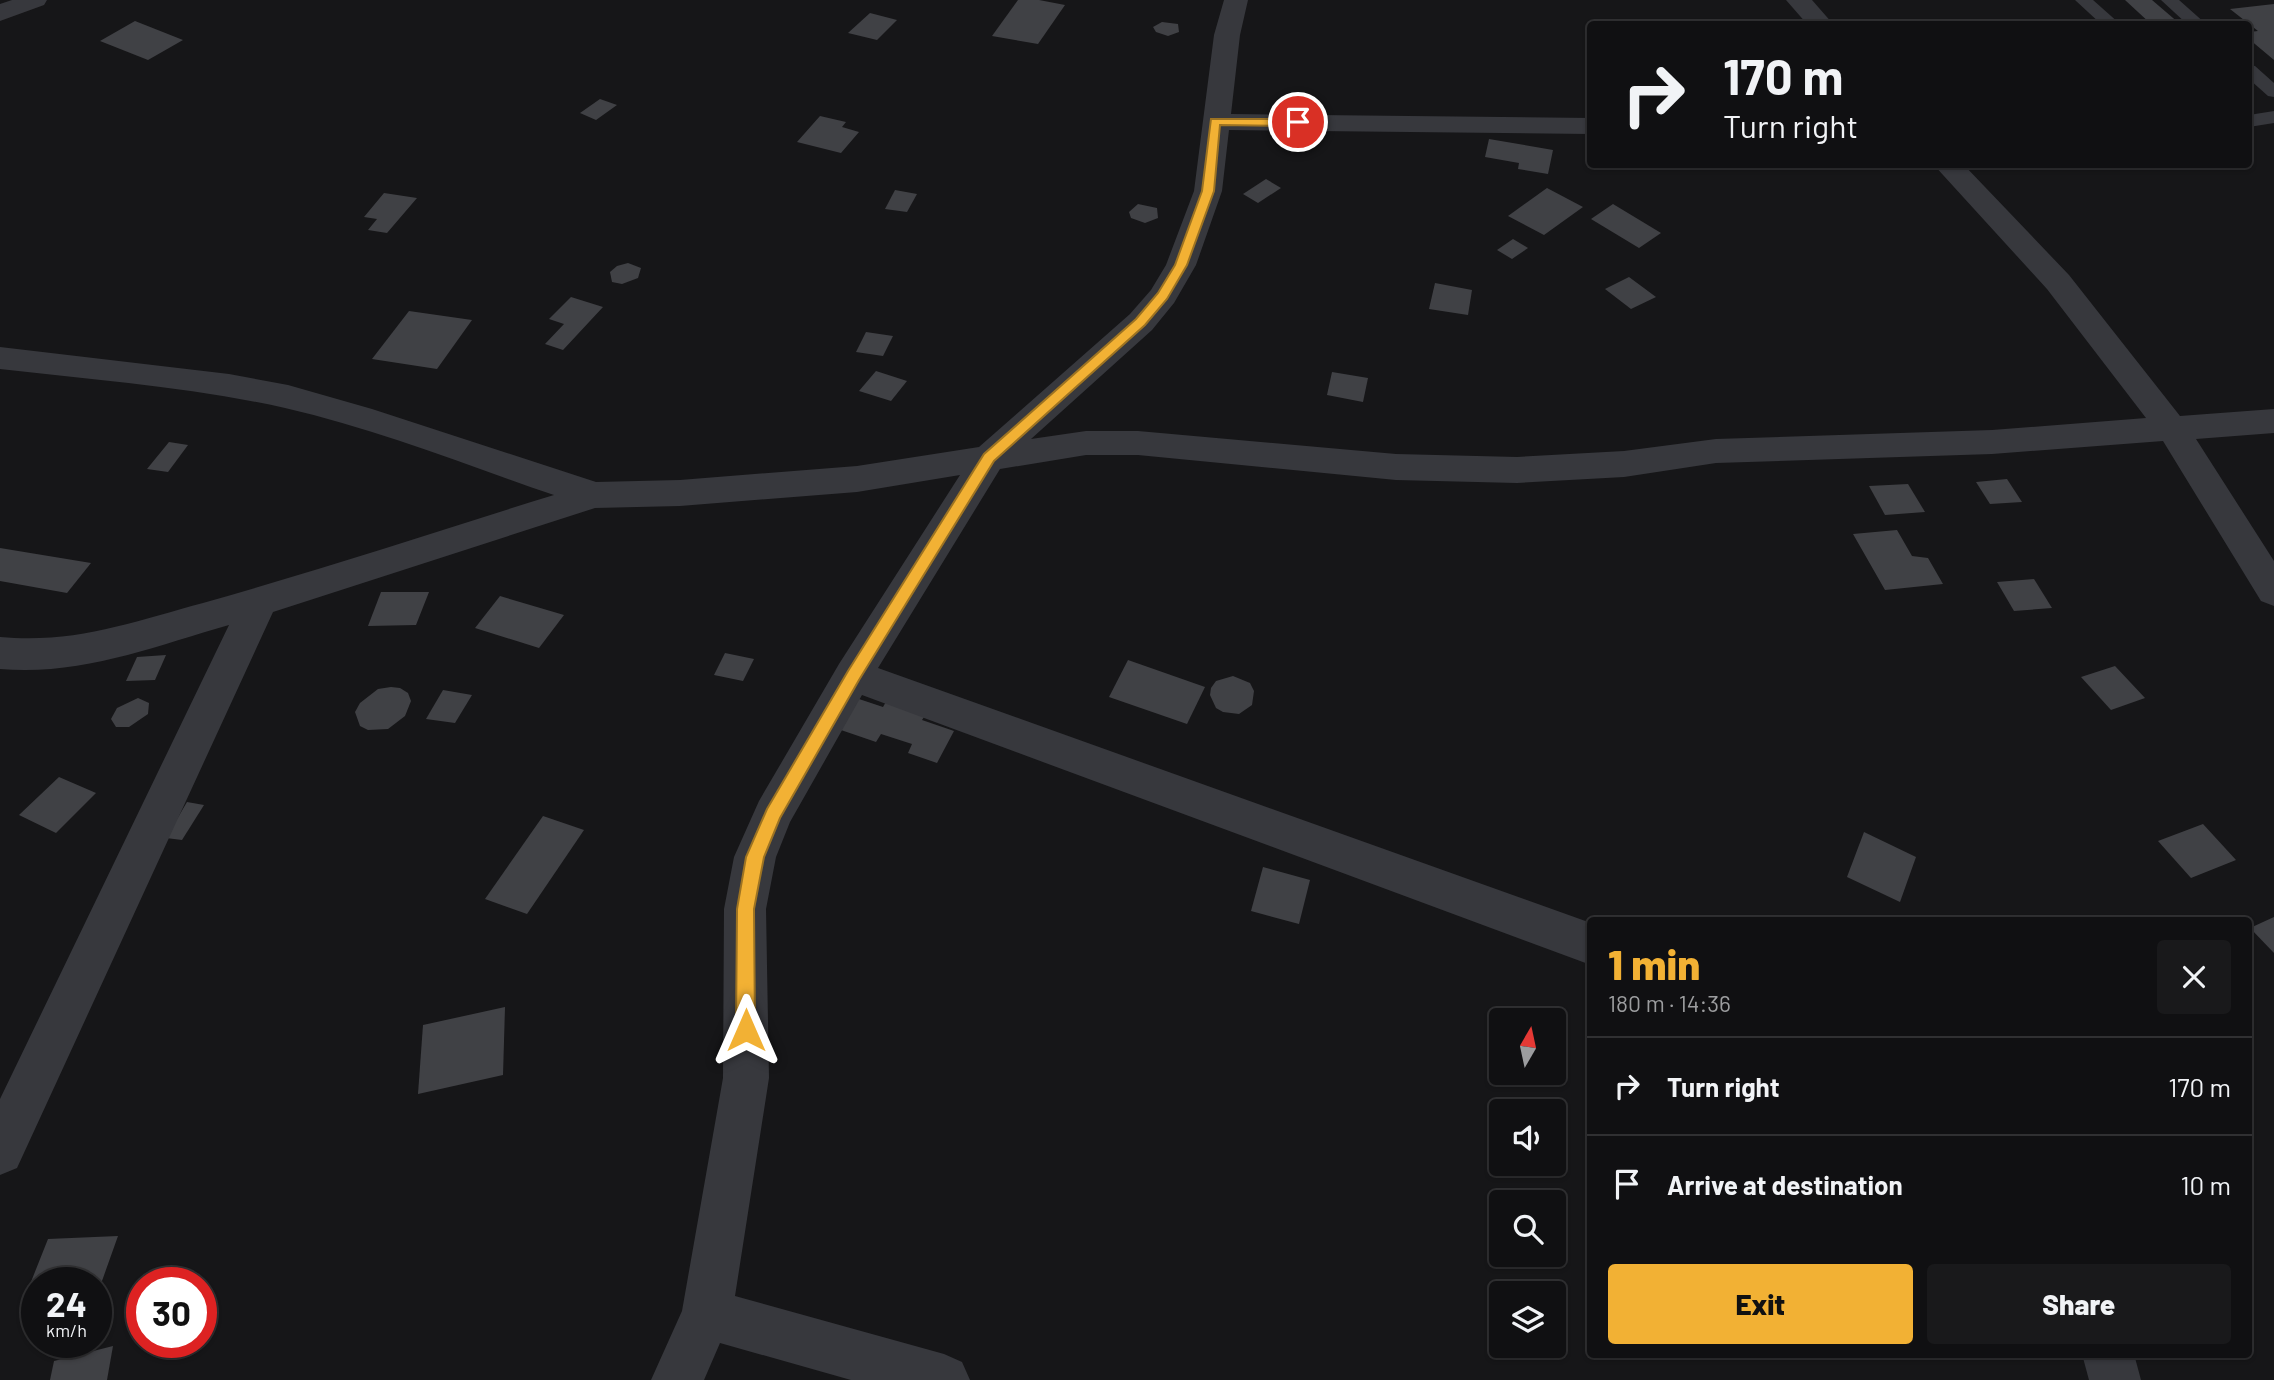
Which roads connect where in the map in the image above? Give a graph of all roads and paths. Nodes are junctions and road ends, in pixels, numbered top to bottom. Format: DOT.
graph roads {
  1 [pos="35,0"];
  2 [pos="1236,0"];
  3 [pos="1798,0"];
  4 [pos="2083,0"];
  5 [pos="2169,0"];
  6 [pos="0,13"];
  7 [pos="1817,21"];
  8 [pos="2107,21"];
  9 [pos="2194,21"];
  10 [pos="2252,73"];
  11 [pos="2274,92"];
  12 [pos="2274,117"];
  13 [pos="2252,121"];
  14 [pos="1214,122"];
  15 [pos="1587,127"];
  16 [pos="1951,168"];
  17 [pos="0,358"];
  18 [pos="2274,421"];
  19 [pos="2173,430"];
  20 [pos="989,458"];
  21 [pos="595,495"];
  22 [pos="2274,591"];
  23 [pos="259,603"];
  24 [pos="0,653"];
  25 [pos="853,675"];
  26 [pos="1587,943"];
  27 [pos="0,1151"];
  28 [pos="707,1314"];
  29 [pos="2109,1358"];
  30 [pos="677,1380"];
  31 [pos="944,1380"];
  32 [pos="2115,1380"];
  1 -- 6 [label="street"];
  2 -- 14 [label="street"];
  3 -- 7 [label="street"];
  4 -- 8 [label="lane"];
  5 -- 9 [label="lane"];
  10 -- 11 [label="lane"];
  12 -- 13 [label="lane"];
  14 -- 15 [label="street"];
  14 -- 20 [label="street"];
  16 -- 19 [label="street"];
  17 -- 21 [label="street"];
  18 -- 19 [label="street"];
  19 -- 20 [label="street"];
  19 -- 22 [label="street"];
  20 -- 21 [label="street"];
  20 -- 25 [label="street"];
  21 -- 23 [label="street"];
  23 -- 24 [label="street"];
  23 -- 27 [label="street"];
  25 -- 26 [label="street"];
  25 -- 28 [label="street"];
  28 -- 30 [label="street"];
  28 -- 31 [label="street"];
  29 -- 32 [label="street"];
}
